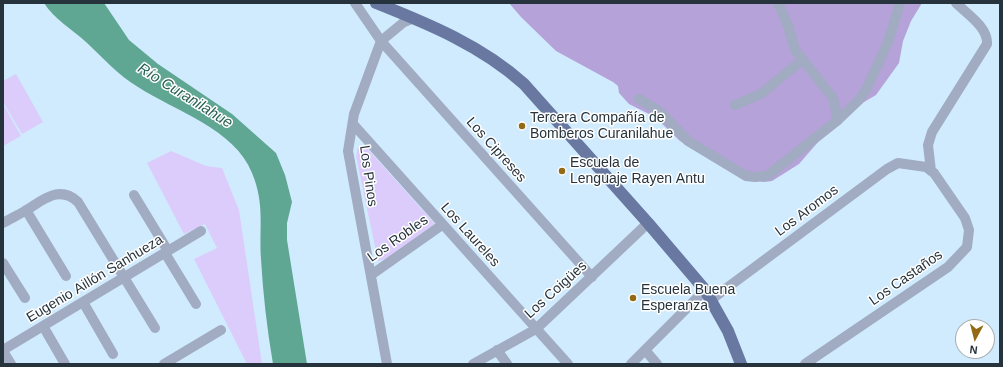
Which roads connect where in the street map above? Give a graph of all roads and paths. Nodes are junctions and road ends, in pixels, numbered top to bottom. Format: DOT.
graph roads {
  1 [pos="355,3"];
  2 [pos="376,3"];
  3 [pos="778,3"];
  4 [pos="900,3"];
  5 [pos="956,3"];
  6 [pos="414,18"];
  7 [pos="381,41"];
  8 [pos="802,60"];
  9 [pos="639,99"];
  10 [pos="735,105"];
  11 [pos="838,120"];
  12 [pos="353,124"];
  13 [pos="928,169"];
  14 [pos="134,196"];
  15 [pos="26,210"];
  16 [pos="648,222"];
  17 [pos="3,223"];
  18 [pos="442,225"];
  19 [pos="201,231"];
  20 [pos="166,252"];
  21 [pos="3,263"];
  22 [pos="371,275"];
  23 [pos="66,276"];
  24 [pos="125,277"];
  25 [pos="592,277"];
  26 [pos="708,294"];
  27 [pos="24,298"];
  28 [pos="83,302"];
  29 [pos="196,304"];
  30 [pos="43,326"];
  31 [pos="155,328"];
  32 [pos="536,329"];
  33 [pos="221,330"];
  34 [pos="497,350"];
  35 [pos="645,350"];
  36 [pos="3,351"];
  37 [pos="113,354"];
  38 [pos="166,363"];
  39 [pos="11,364"];
  40 [pos="66,364"];
  41 [pos="387,364"];
  42 [pos="473,364"];
  43 [pos="507,364"];
  44 [pos="568,364"];
  45 [pos="631,364"];
  46 [pos="658,364"];
  47 [pos="741,364"];
  48 [pos="805,364"];
  1 -- 7 [label="street"];
  2 -- 6 [label="main road"];
  3 -- 8 [label="street"];
  4 -- 11 [label="street"];
  5 -- 13 [label="street, Los Castaños"];
  6 -- 7 [label="street"];
  6 -- 16 [label="main road"];
  7 -- 12 [label="street, Los Pinos"];
  7 -- 25 [label="street, Los Cipreses"];
  8 -- 10 [label="street"];
  8 -- 11 [label="street"];
  9 -- 11 [label="street"];
  12 -- 18 [label="street, Los Laureles"];
  12 -- 22 [label="street, Los Pinos"];
  13 -- 26 [label="street, Los Aromos"];
  13 -- 48 [label="street, Los Castaños"];
  14 -- 20 [label="street"];
  15 -- 17 [label="street"];
  15 -- 23 [label="street"];
  15 -- 24 [label="street"];
  16 -- 25 [label="street, Los Coigües"];
  16 -- 26 [label="main road"];
  18 -- 22 [label="street, Los Robles"];
  18 -- 32 [label="street, Los Laureles"];
  19 -- 20 [label="street, Eugenio Aillón Sanhueza"];
  20 -- 24 [label="street, Eugenio Aillón Sanhueza"];
  20 -- 29 [label="street"];
  21 -- 27 [label="street"];
  22 -- 41 [label="street, Los Pinos"];
  24 -- 28 [label="street, Eugenio Aillón Sanhueza"];
  24 -- 31 [label="street"];
  25 -- 32 [label="street, Los Coigües"];
  26 -- 35 [label="street, Los Aromos"];
  26 -- 47 [label="main road"];
  28 -- 30 [label="street, Eugenio Aillón Sanhueza"];
  28 -- 37 [label="street"];
  30 -- 36 [label="street, Eugenio Aillón Sanhueza"];
  30 -- 40 [label="street"];
  32 -- 34 [label="street, Los Coigües"];
  32 -- 44 [label="street, Los Laureles"];
  33 -- 38 [label="street"];
  34 -- 42 [label="street, Los Coigües"];
  34 -- 43 [label="street"];
  35 -- 45 [label="street, Los Aromos"];
  35 -- 46 [label="street"];
  36 -- 39 [label="street"];
}
